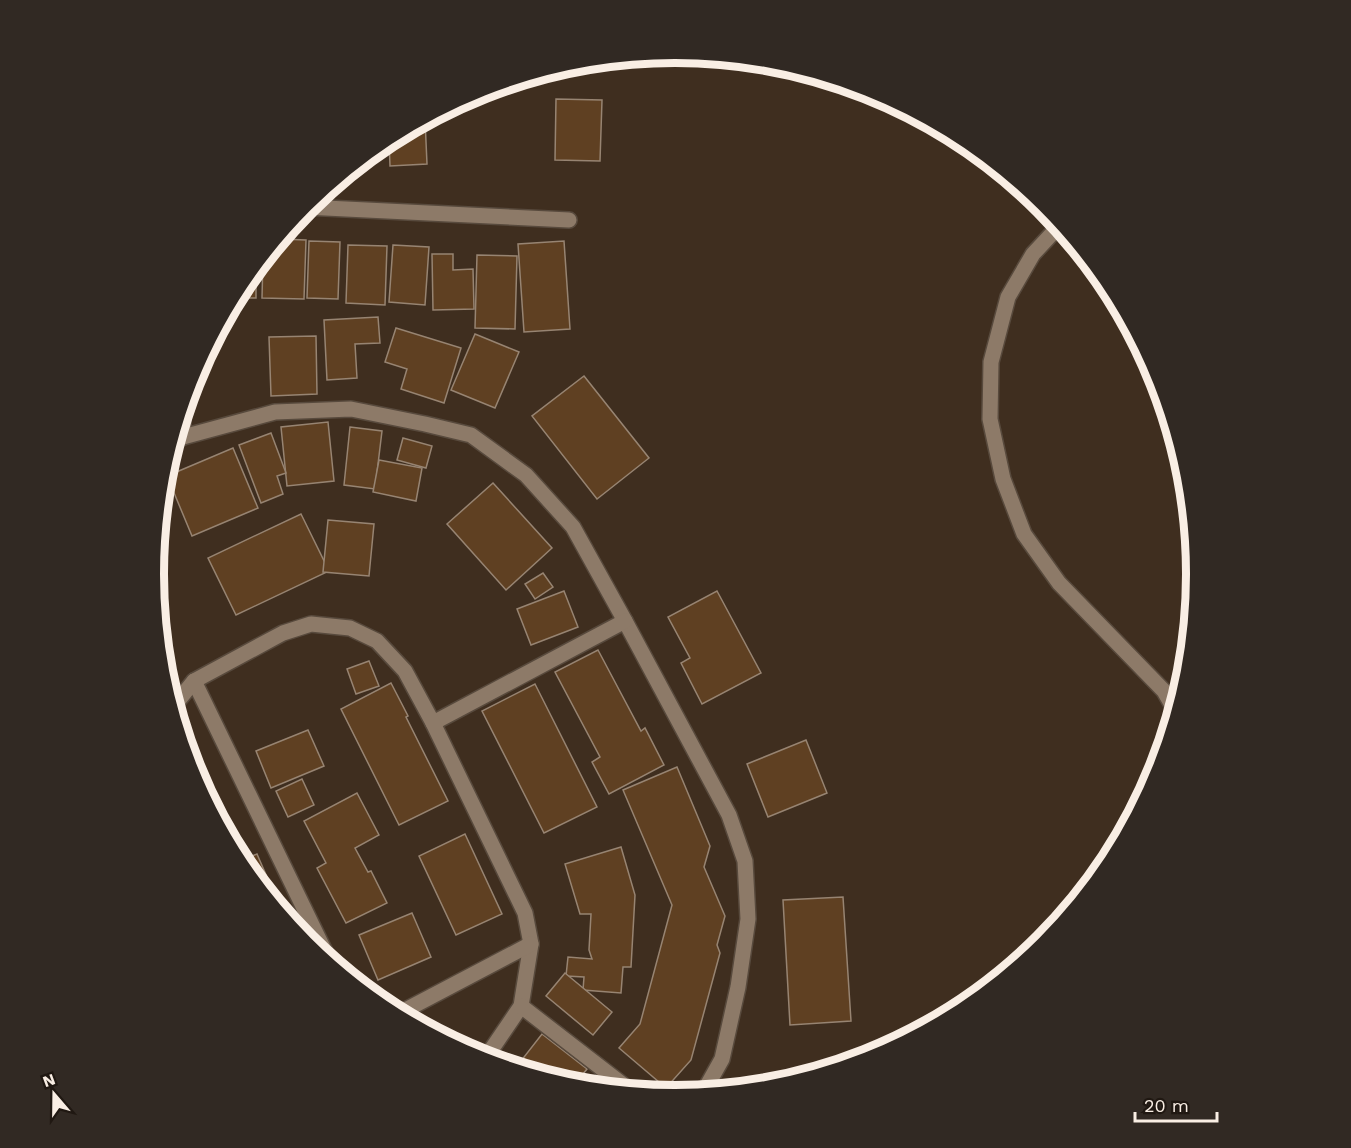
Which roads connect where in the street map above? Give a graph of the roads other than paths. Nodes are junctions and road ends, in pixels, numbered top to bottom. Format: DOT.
graph roads {
  1 [pos="320,208"];
  2 [pos="569,220"];
  3 [pos="1054,231"];
  4 [pos="183,437"];
  5 [pos="625,621"];
  6 [pos="194,681"];
  7 [pos="180,699"];
  8 [pos="1170,702"];
  9 [pos="433,723"];
  10 [pos="319,940"];
  11 [pos="531,944"];
  12 [pos="521,1006"];
  13 [pos="408,1009"];
  14 [pos="491,1050"];
  15 [pos="619,1082"];
  16 [pos="708,1084"];
  1 -- 2 [label="street"];
  3 -- 8 [label="street"];
  4 -- 5 [label="street"];
  5 -- 9 [label="street"];
  5 -- 16 [label="street"];
  6 -- 7 [label="street"];
  6 -- 9 [label="street"];
  6 -- 10 [label="street"];
  9 -- 11 [label="street"];
  11 -- 12 [label="street"];
  11 -- 13 [label="street"];
  12 -- 14 [label="street"];
  12 -- 15 [label="street"];
}
